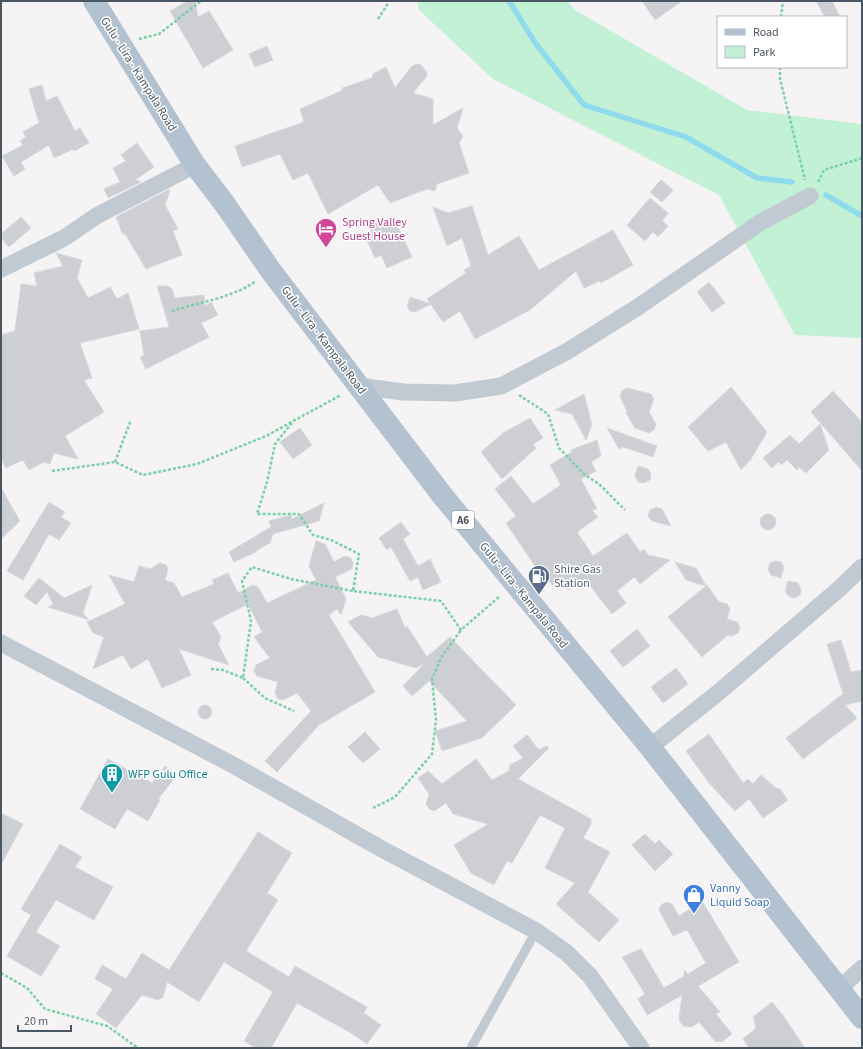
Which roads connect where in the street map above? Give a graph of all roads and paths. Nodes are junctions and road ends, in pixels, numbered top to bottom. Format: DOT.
graph roads {
  1 [pos="94,1"];
  2 [pos="201,1"];
  3 [pos="386,1"];
  4 [pos="783,1"];
  5 [pos="781,16"];
  6 [pos="378,19"];
  7 [pos="119,43"];
  8 [pos="780,68"];
  9 [pos="862,158"];
  10 [pos="195,165"];
  11 [pos="810,196"];
  12 [pos="1,269"];
  13 [pos="271,271"];
  14 [pos="172,311"];
  15 [pos="359,386"];
  16 [pos="501,386"];
  17 [pos="295,419"];
  18 [pos="131,420"];
  19 [pos="115,462"];
  20 [pos="52,471"];
  21 [pos="625,510"];
  22 [pos="862,567"];
  23 [pos="514,583"];
  24 [pos="353,591"];
  25 [pos="461,630"];
  26 [pos="1,643"];
  27 [pos="211,669"];
  28 [pos="243,678"];
  29 [pos="294,711"];
  30 [pos="650,747"];
  31 [pos="373,808"];
  32 [pos="536,931"];
  33 [pos="862,968"];
  34 [pos="1,973"];
  35 [pos="839,989"];
  36 [pos="862,1018"];
  37 [pos="138,1048"];
  38 [pos="471,1048"];
  39 [pos="641,1048"];
  1 -- 7 [label="main road, Gulu - Lira - Kampala Road / A6"];
  2 -- 7 [label="path"];
  3 -- 6 [label="path"];
  4 -- 5 [label="path"];
  7 -- 10 [label="main road, Gulu - Lira - Kampala Road / A6"];
  8 -- 11 [label="path"];
  9 -- 11 [label="path"];
  10 -- 12 [label="street"];
  10 -- 13 [label="main road, Gulu - Lira - Kampala Road / A6"];
  11 -- 16 [label="street"];
  13 -- 14 [label="path"];
  13 -- 15 [label="main road, Gulu - Lira - Kampala Road / A6"];
  15 -- 16 [label="street"];
  15 -- 17 [label="path"];
  15 -- 23 [label="main road, Gulu - Lira - Kampala Road / A6"];
  16 -- 21 [label="path"];
  17 -- 19 [label="path"];
  17 -- 24 [label="path"];
  18 -- 19 [label="path"];
  19 -- 20 [label="path"];
  22 -- 30 [label="street"];
  23 -- 25 [label="path"];
  23 -- 30 [label="main road, Gulu - Lira - Kampala Road / A6"];
  24 -- 25 [label="path"];
  24 -- 28 [label="path"];
  25 -- 31 [label="path"];
  26 -- 32 [label="street"];
  27 -- 28 [label="path"];
  28 -- 29 [label="path"];
  30 -- 35 [label="main road, Gulu - Lira - Kampala Road / A6"];
  32 -- 38 [label="lane"];
  32 -- 39 [label="street"];
  33 -- 35 [label="street"];
  34 -- 37 [label="path"];
  35 -- 36 [label="main road, Gulu - Lira - Kampala Road / A6"];
}
